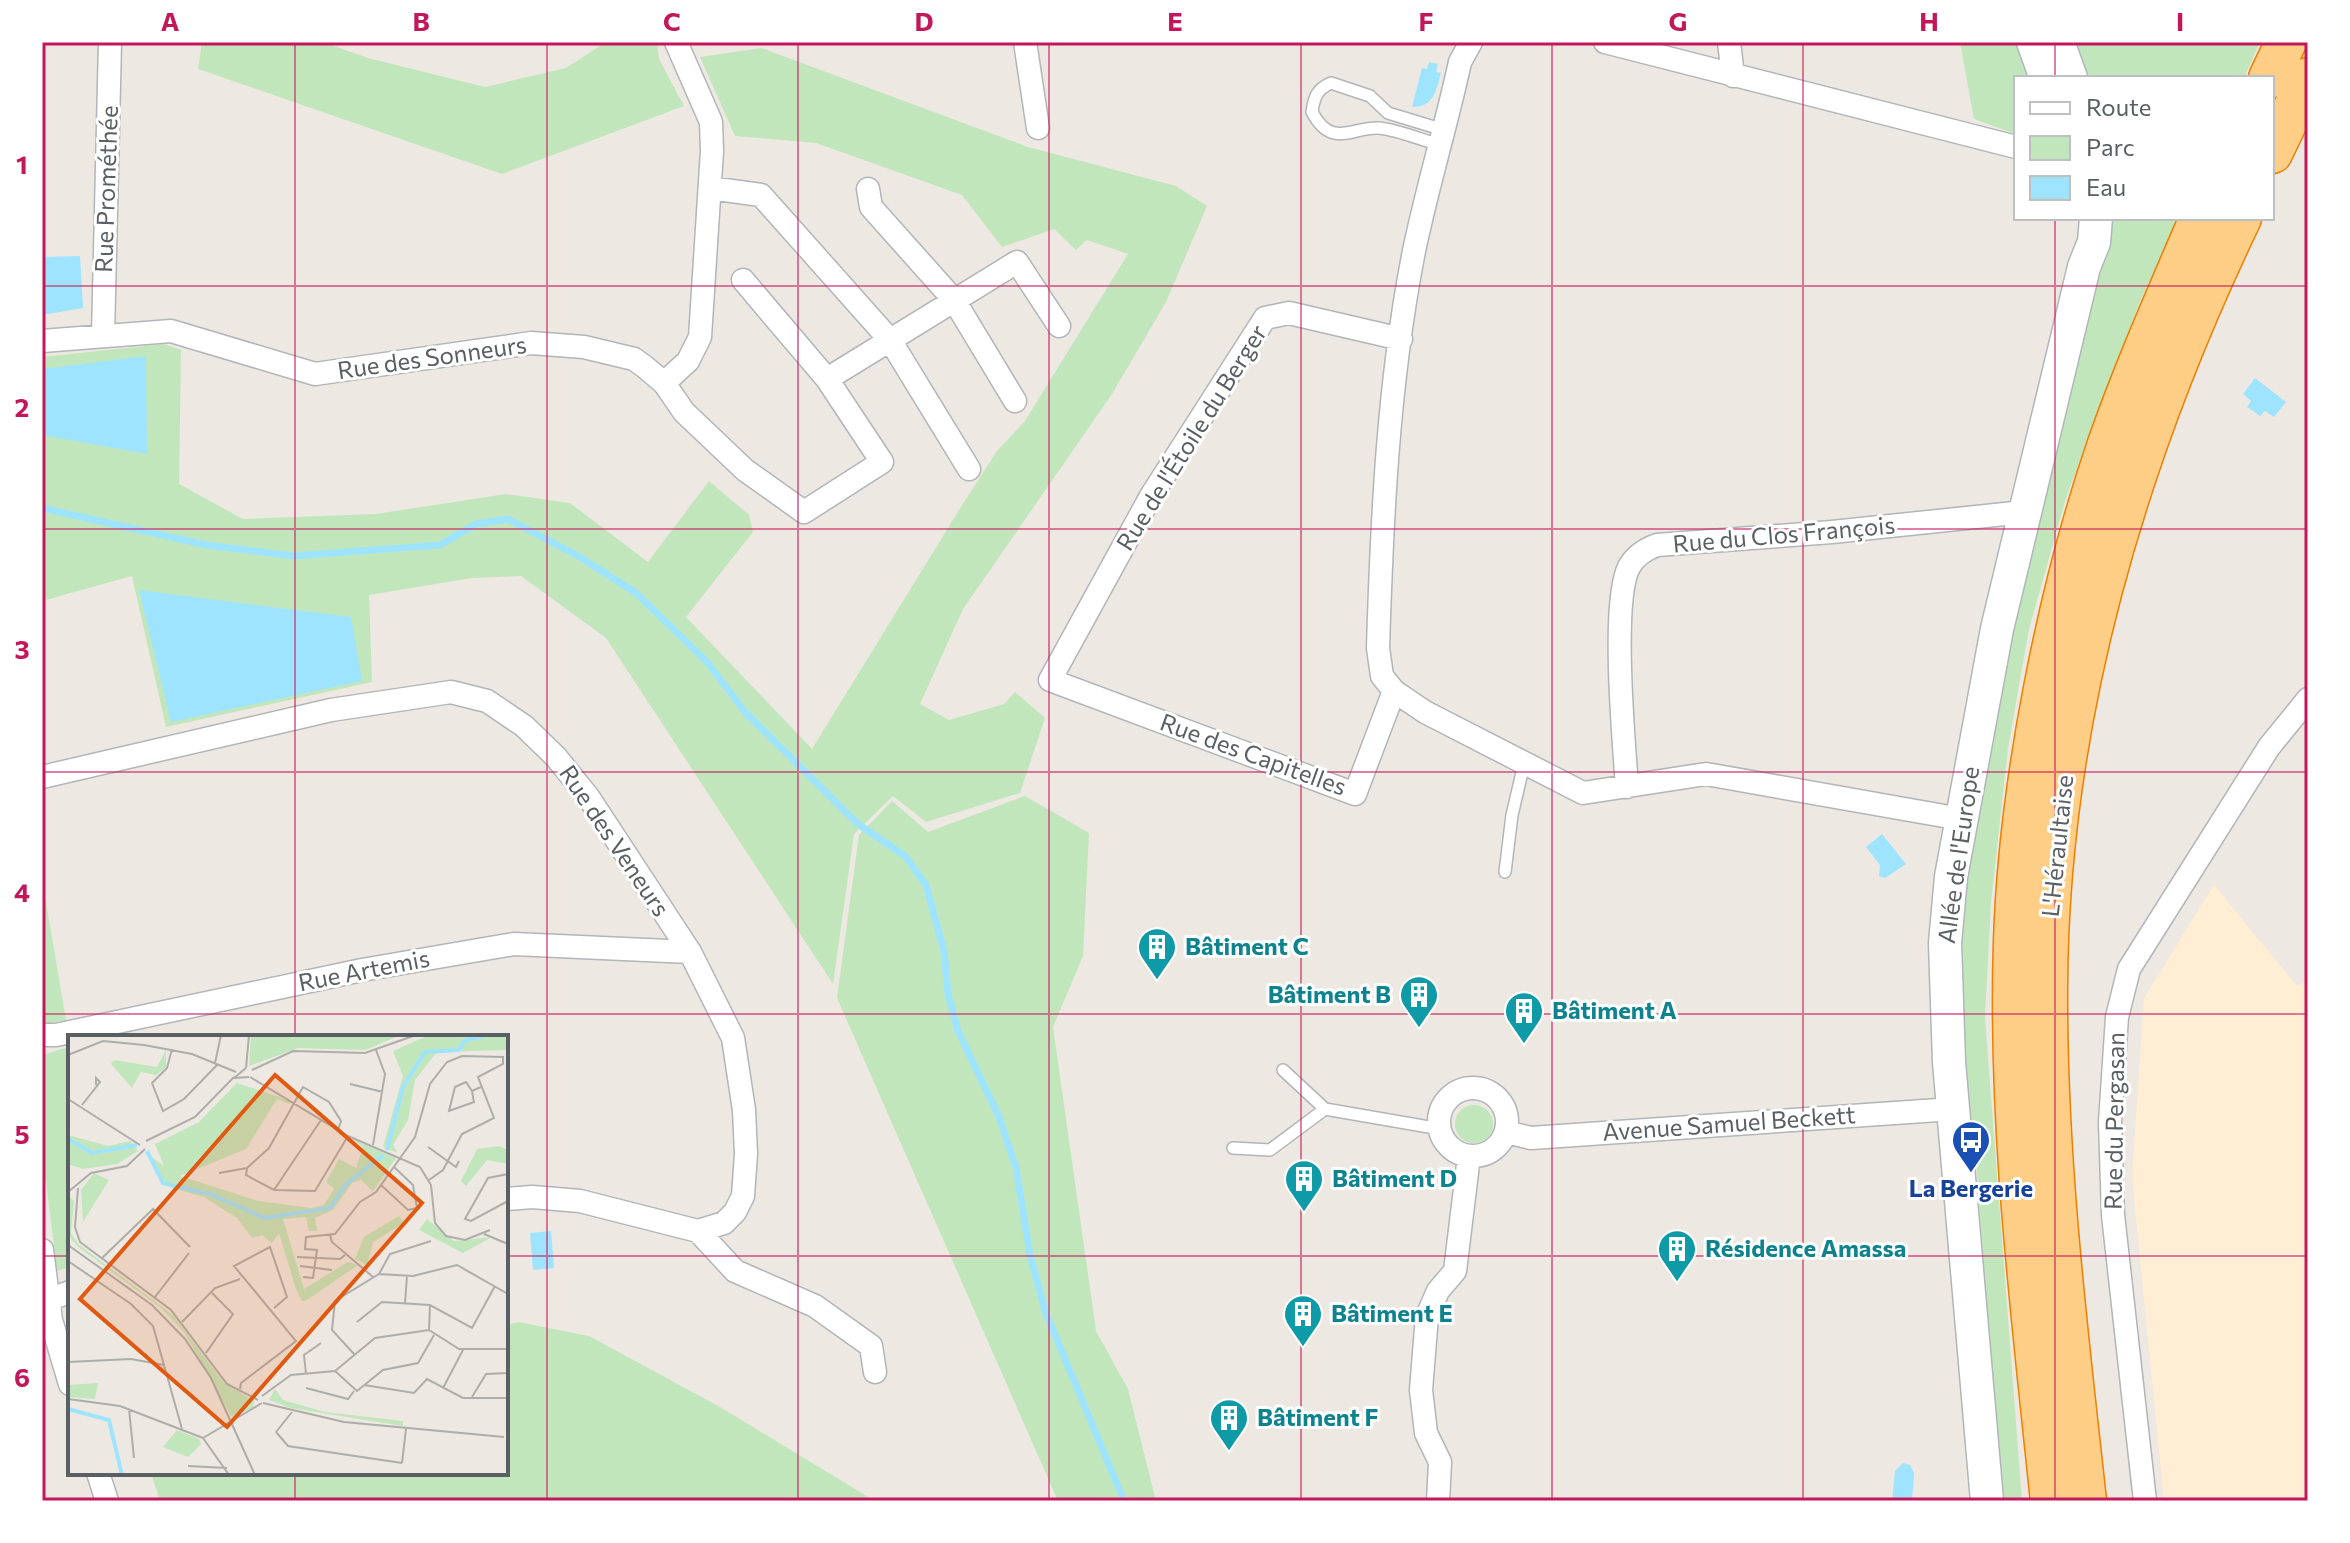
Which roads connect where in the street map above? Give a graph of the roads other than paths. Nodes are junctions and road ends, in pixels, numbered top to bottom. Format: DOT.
graph roads {
  1 [pos="110,42"];
  2 [pos="676,42"];
  3 [pos="1025,42"];
  4 [pos="1471,42"];
  5 [pos="1605,42"];
  6 [pos="1729,42"];
  7 [pos="2033,42"];
  8 [pos="2058,42"];
  9 [pos="2286,62"];
  10 [pos="1733,76"];
  11 [pos="2045,76"];
  12 [pos="2070,76"];
  13 [pos="1038,128"];
  14 [pos="1443,138"];
  15 [pos="2274,140"];
  16 [pos="2014,146"];
  17 [pos="710,188"];
  18 [pos="868,189"];
  19 [pos="2081,220"];
  20 [pos="2096,220"];
  21 [pos="2199,220"];
  22 [pos="2240,220"];
  23 [pos="2084,267"];
  24 [pos="743,280"];
  25 [pos="954,300"];
  26 [pos="1059,326"];
  27 [pos="103,336"];
  28 [pos="1401,339"];
  29 [pos="890,340"];
  30 [pos="42,341"];
  31 [pos="827,379"];
  32 [pos="664,383"];
  33 [pos="1015,401"];
  34 [pos="969,469"];
  35 [pos="2024,512"];
  36 [pos="1050,680"];
  37 [pos="1394,691"];
  38 [pos="2307,704"];
  39 [pos="1524,764"];
  40 [pos="42,777"];
  41 [pos="1627,787"];
  42 [pos="1961,819"];
  43 [pos="1505,872"];
  44 [pos="690,952"];
  45 [pos="42,1035"];
  46 [pos="1283,1070"];
  47 [pos="1325,1109"];
  48 [pos="1953,1109"];
  49 [pos="1439,1123"];
  50 [pos="1506,1132"];
  51 [pos="1233,1148"];
  52 [pos="1469,1156"];
  53 [pos="508,1199"];
  54 [pos="698,1231"];
  55 [pos="42,1250"];
  56 [pos="68,1293"];
  57 [pos="45,1302"];
  58 [pos="875,1372"];
  59 [pos="68,1377"];
  60 [pos="99,1475"];
  61 [pos="107,1501"];
  62 [pos="1438,1501"];
  63 [pos="1987,1501"];
  64 [pos="2050,1501"];
  65 [pos="2086,1501"];
  66 [pos="2145,1501"];
  1 -- 27 [label="street, Rue Prométhée"];
  2 -- 17 [label="street"];
  3 -- 13 [label="street"];
  4 -- 14 [label="street"];
  5 -- 10 [label="street"];
  6 -- 10 [label="street"];
  7 -- 11 [label="street"];
  8 -- 12 [label="street"];
  9 -- 15 [label="highway"];
  10 -- 16 [label="street"];
  14 -- 14 [label="lane"];
  14 -- 28 [label="street"];
  17 -- 29 [label="street"];
  17 -- 32 [label="street"];
  18 -- 25 [label="street"];
  19 -- 23 [label="street, Allée de l'Europe"];
  20 -- 23 [label="street, Allée de l'Europe"];
  21 -- 64 [label="highway, L'Héraultaise"];
  22 -- 65 [label="highway, L'Héraultaise"];
  23 -- 35 [label="street, Allée de l'Europe"];
  24 -- 31 [label="street"];
  25 -- 26 [label="street"];
  25 -- 29 [label="street"];
  25 -- 33 [label="street"];
  27 -- 30 [label="street"];
  27 -- 32 [label="street, Rue des Sonneurs"];
  28 -- 36 [label="street, Rue de l'Étoile du Berger"];
  28 -- 37 [label="street"];
  29 -- 31 [label="street"];
  29 -- 34 [label="street"];
  31 -- 32 [label="street, Rue des Sonneurs"];
  35 -- 41 [label="street, Rue du Clos François"];
  35 -- 42 [label="street, Allée de l'Europe"];
  36 -- 37 [label="street, Rue des Capitelles"];
  37 -- 39 [label="street"];
  38 -- 66 [label="street, Rue du Pergasan"];
  39 -- 41 [label="street"];
  39 -- 43 [label="lane"];
  40 -- 44 [label="street, Rue des Veneurs"];
  41 -- 42 [label="street"];
  42 -- 48 [label="street, Allée de l'Europe"];
  44 -- 45 [label="street, Rue Artemis"];
  44 -- 54 [label="street, Rue des Veneurs"];
  46 -- 47 [label="lane"];
  47 -- 49 [label="lane"];
  47 -- 51 [label="lane"];
  48 -- 50 [label="street, Avenue Samuel Beckett"];
  48 -- 63 [label="street, Allée de l'Europe"];
  49 -- 50 [label="street"];
  49 -- 52 [label="street"];
  50 -- 52 [label="street"];
  52 -- 62 [label="street"];
  53 -- 54 [label="street"];
  54 -- 58 [label="street"];
  55 -- 57 [label="street"];
  56 -- 57 [label="street"];
  57 -- 59 [label="street"];
  60 -- 61 [label="street"];
}
